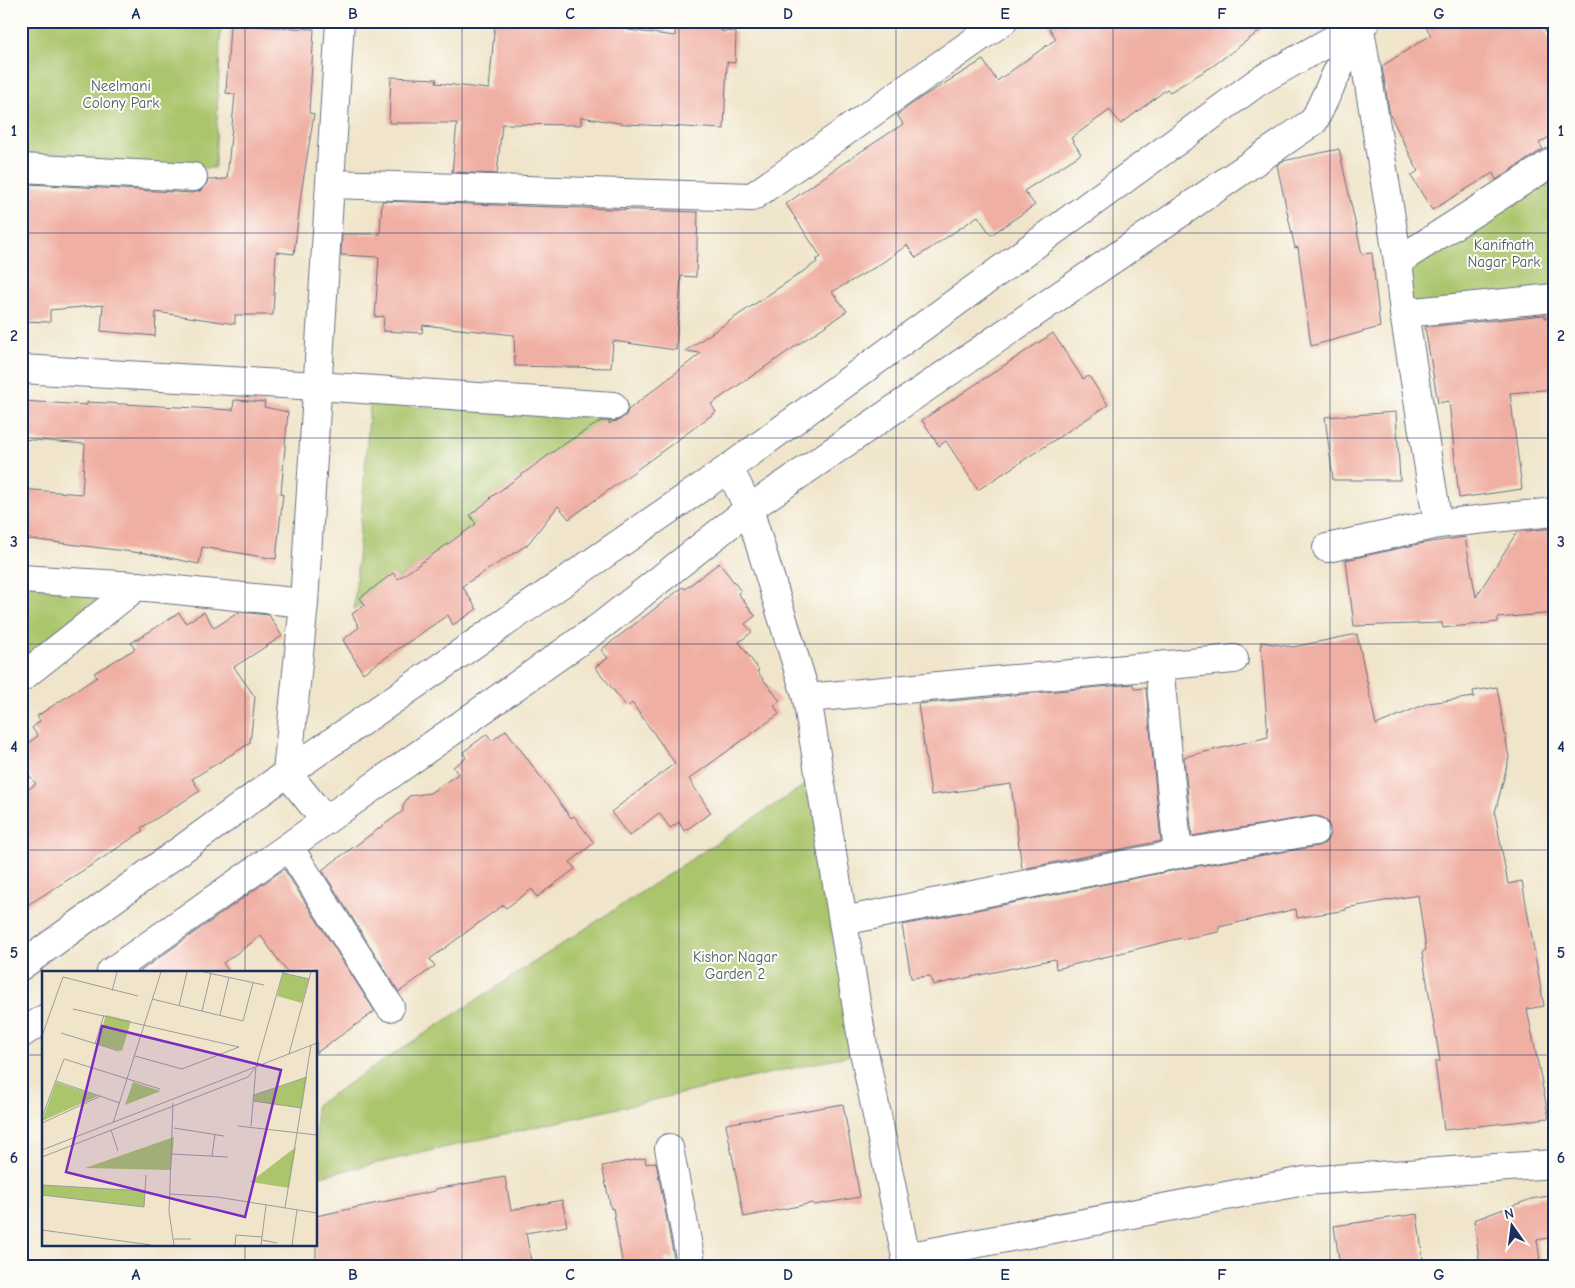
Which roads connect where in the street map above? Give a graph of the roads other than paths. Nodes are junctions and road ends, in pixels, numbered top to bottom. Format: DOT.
graph roads {
  1 [pos="340,21"];
  2 [pos="1003,21"];
  3 [pos="1362,23"];
  4 [pos="1554,162"];
  5 [pos="21,168"];
  6 [pos="193,177"];
  7 [pos="330,184"];
  8 [pos="1398,261"];
  9 [pos="1554,298"];
  10 [pos="1404,313"];
  11 [pos="21,369"];
  12 [pos="317,386"];
  13 [pos="613,406"];
  14 [pos="730,468"];
  15 [pos="749,509"];
  16 [pos="1554,512"];
  17 [pos="1438,524"];
  18 [pos="1327,548"];
  19 [pos="21,579"];
  20 [pos="137,586"];
  21 [pos="304,603"];
  22 [pos="1234,659"];
  23 [pos="1160,666"];
  24 [pos="21,678"];
  25 [pos="808,698"];
  26 [pos="287,773"];
  27 [pos="325,820"];
  28 [pos="1315,831"];
  29 [pos="289,847"];
  30 [pos="1178,854"];
  31 [pos="843,921"];
  32 [pos="21,966"];
  33 [pos="112,971"];
  34 [pos="390,1006"];
  35 [pos="42,1020"];
  36 [pos="21,1034"];
  37 [pos="669,1148"];
  38 [pos="1554,1164"];
  39 [pos="907,1262"];
  40 [pos="692,1267"];
  1 -- 7 [label="street"];
  2 -- 7 [label="street"];
  3 -- 8 [label="street"];
  3 -- 14 [label="street"];
  3 -- 15 [label="street"];
  4 -- 8 [label="street"];
  5 -- 6 [label="street"];
  7 -- 12 [label="street"];
  8 -- 10 [label="street"];
  9 -- 10 [label="street"];
  10 -- 17 [label="street"];
  11 -- 12 [label="street"];
  12 -- 13 [label="street"];
  12 -- 21 [label="street"];
  14 -- 15 [label="street"];
  14 -- 26 [label="street"];
  15 -- 25 [label="street"];
  15 -- 27 [label="street"];
  16 -- 17 [label="street"];
  17 -- 18 [label="street"];
  19 -- 20 [label="street"];
  20 -- 21 [label="street"];
  20 -- 24 [label="street"];
  21 -- 26 [label="street"];
  22 -- 23 [label="street"];
  23 -- 25 [label="street"];
  23 -- 30 [label="street"];
  25 -- 31 [label="street"];
  26 -- 27 [label="street"];
  26 -- 32 [label="street"];
  27 -- 29 [label="street"];
  28 -- 30 [label="street"];
  29 -- 33 [label="street"];
  29 -- 34 [label="street"];
  30 -- 31 [label="street"];
  31 -- 39 [label="street"];
  35 -- 36 [label="street"];
  37 -- 40 [label="street"];
  38 -- 39 [label="street"];
}
